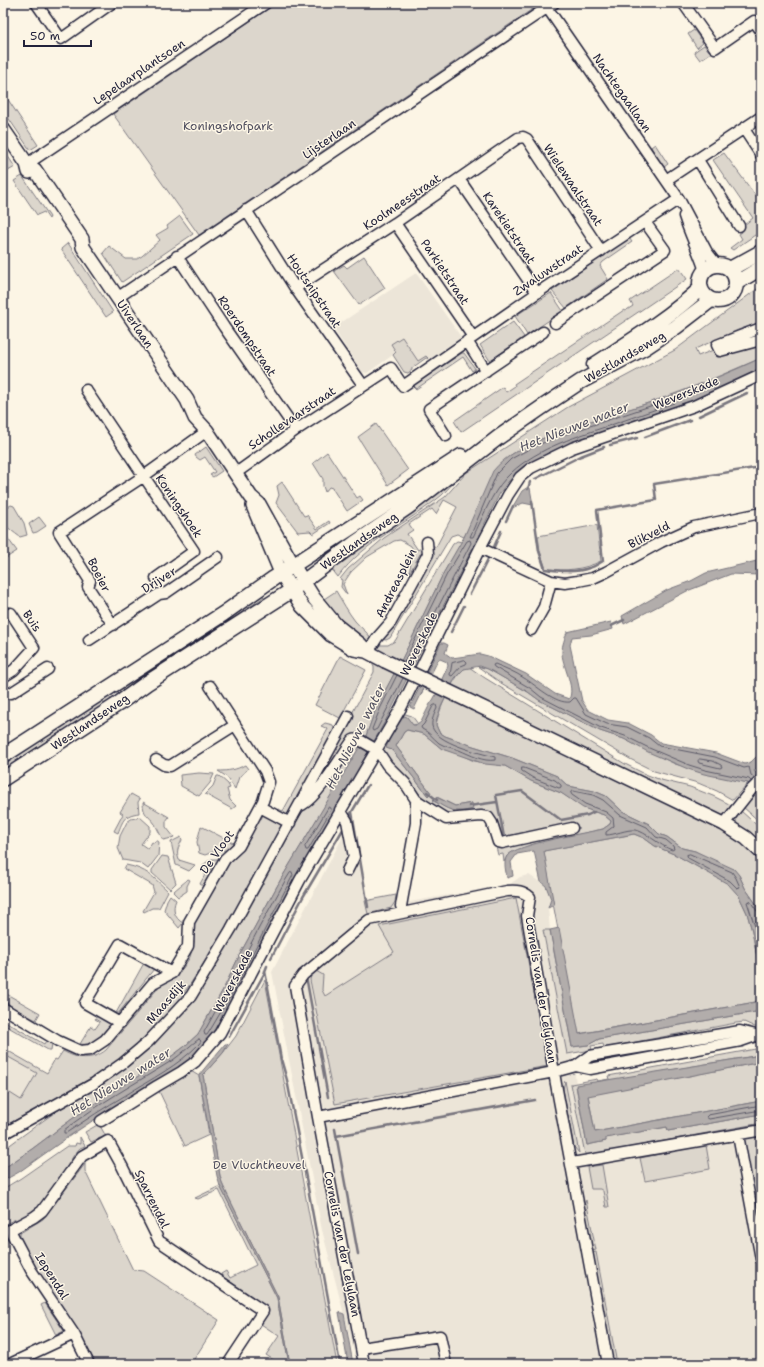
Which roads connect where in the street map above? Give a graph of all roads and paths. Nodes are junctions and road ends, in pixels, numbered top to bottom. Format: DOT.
graph roads {
  1 [pos="36,3"];
  2 [pos="112,3"];
  3 [pos="266,3"];
  4 [pos="682,3"];
  5 [pos="549,5"];
  6 [pos="761,31"];
  7 [pos="761,117"];
  8 [pos="3,129"];
  9 [pos="744,129"];
  10 [pos="523,137"];
  11 [pos="761,155"];
  12 [pos="698,160"];
  13 [pos="27,164"];
  14 [pos="459,179"];
  15 [pos="666,180"];
  16 [pos="679,198"];
  17 [pos="246,210"];
  18 [pos="645,222"];
  19 [pos="395,223"];
  20 [pos="739,226"];
  21 [pos="601,250"];
  22 [pos="761,252"];
  23 [pos="177,256"];
  24 [pos="761,268"];
  25 [pos="717,269"];
  26 [pos="736,283"];
  27 [pos="296,288"];
  28 [pos="701,288"];
  29 [pos="537,293"];
  30 [pos="117,298"];
  31 [pos="711,300"];
  32 [pos="555,323"];
  33 [pos="761,328"];
  34 [pos="543,332"];
  35 [pos="470,339"];
  36 [pos="761,340"];
  37 [pos="486,371"];
  38 [pos="761,375"];
  39 [pos="363,385"];
  40 [pos="86,390"];
  41 [pos="296,430"];
  42 [pos="207,431"];
  43 [pos="446,436"];
  44 [pos="236,473"];
  45 [pos="144,476"];
  46 [pos="251,497"];
  47 [pos="761,513"];
  48 [pos="59,532"];
  49 [pos="427,542"];
  50 [pos="480,548"];
  51 [pos="218,556"];
  52 [pos="293,565"];
  53 [pos="281,573"];
  54 [pos="156,578"];
  55 [pos="303,581"];
  56 [pos="551,581"];
  57 [pos="292,590"];
  58 [pos="11,613"];
  59 [pos="113,625"];
  60 [pos="531,630"];
  61 [pos="89,640"];
  62 [pos="367,651"];
  63 [pos="48,669"];
  64 [pos="3,677"];
  65 [pos="210,686"];
  66 [pos="3,694"];
  67 [pos="348,716"];
  68 [pos="235,725"];
  69 [pos="375,749"];
  70 [pos="3,756"];
  71 [pos="156,760"];
  72 [pos="3,779"];
  73 [pos="761,780"];
  74 [pos="416,800"];
  75 [pos="260,807"];
  76 [pos="298,807"];
  77 [pos="340,810"];
  78 [pos="290,823"];
  79 [pos="724,824"];
  80 [pos="572,828"];
  81 [pos="761,852"];
  82 [pos="347,871"];
  83 [pos="401,906"];
  84 [pos="172,973"];
  85 [pos="3,1008"];
  86 [pos="120,1023"];
  87 [pos="759,1034"];
  88 [pos="554,1072"];
  89 [pos="318,1117"];
  90 [pos="101,1121"];
  91 [pos="761,1132"];
  92 [pos="3,1134"];
  93 [pos="738,1135"];
  94 [pos="572,1163"];
  95 [pos="10,1230"];
  96 [pos="761,1258"];
  97 [pos="74,1334"];
  98 [pos="361,1348"];
  99 [pos="10,1364"];
  100 [pos="89,1364"];
  101 [pos="228,1364"];
  102 [pos="364,1364"];
  103 [pos="446,1364"];
  104 [pos="608,1364"];
  1 -- 2 [label="street"];
  3 -- 13 [label="street, Lepelaarplantsoen"];
  4 -- 6 [label="street"];
  5 -- 15 [label="street, Nachtegaallaan"];
  5 -- 17 [label="street, Lijsterlaan"];
  7 -- 9 [label="street"];
  8 -- 13 [label="street, Uiverlaan"];
  9 -- 11 [label="street"];
  9 -- 12 [label="street"];
  10 -- 14 [label="street, Koolmeesstraat"];
  10 -- 21 [label="street, Wielewaalstraat"];
  12 -- 15 [label="street"];
  12 -- 20 [label="street"];
  13 -- 30 [label="street, Uiverlaan"];
  14 -- 19 [label="street, Koolmeesstraat"];
  14 -- 29 [label="street, Karekietstraat"];
  15 -- 16 [label="street, Nachtegaallaan"];
  16 -- 18 [label="street, Zwaluwstraat"];
  16 -- 25 [label="street, Nachtegaallaan"];
  17 -- 23 [label="street, Lijsterlaan"];
  17 -- 27 [label="street, Houtsnipstraat"];
  18 -- 21 [label="street, Zwaluwstraat"];
  18 -- 32 [label="street"];
  19 -- 27 [label="street, Koolmeesstraat"];
  19 -- 35 [label="street, Parkietstraat"];
  21 -- 29 [label="street, Zwaluwstraat"];
  22 -- 25 [label="main road"];
  23 -- 30 [label="street, Lijsterlaan"];
  23 -- 41 [label="street, Roerdompstraat"];
  24 -- 26 [label="main road"];
  25 -- 26 [label="main road"];
  25 -- 28 [label="main road"];
  26 -- 31 [label="main road"];
  27 -- 39 [label="street, Houtsnipstraat"];
  28 -- 31 [label="main road"];
  28 -- 52 [label="main road, Westlandseweg"];
  29 -- 35 [label="street, Zwaluwstraat"];
  30 -- 42 [label="street, Uiverlaan"];
  31 -- 55 [label="main road, Westlandseweg"];
  33 -- 36 [label="street"];
  34 -- 37 [label="street"];
  35 -- 37 [label="street"];
  35 -- 39 [label="street, Zwaluwstraat"];
  37 -- 43 [label="street"];
  38 -- 50 [label="street, Weverskade"];
  39 -- 41 [label="street, Schollevaarstraat"];
  40 -- 45 [label="street, Koningshoek"];
  41 -- 44 [label="street, Schollevaarstraat"];
  42 -- 44 [label="street, Uiverlaan"];
  42 -- 45 [label="street"];
  44 -- 46 [label="street, Uiverlaan"];
  45 -- 48 [label="street, Koningshoek"];
  45 -- 54 [label="street, Koningshoek"];
  46 -- 52 [label="street, Uiverlaan"];
  46 -- 53 [label="street, Uiverlaan"];
  47 -- 56 [label="street, Blikveld"];
  48 -- 59 [label="street, Boeier"];
  49 -- 62 [label="street, Andreasplein"];
  50 -- 56 [label="street, Blikveld"];
  50 -- 69 [label="street, Weverskade"];
  51 -- 59 [label="street, Drijver"];
  52 -- 53 [label="main road, Westlandseweg"];
  52 -- 55 [label="street, Uiverlaan"];
  53 -- 57 [label="street, Uiverlaan"];
  53 -- 70 [label="main road, Westlandseweg"];
  55 -- 57 [label="main road, Westlandseweg"];
  55 -- 62 [label="street"];
  56 -- 60 [label="street"];
  57 -- 62 [label="street"];
  57 -- 72 [label="main road, Westlandseweg"];
  58 -- 64 [label="street, Buis"];
  59 -- 61 [label="street"];
  62 -- 79 [label="street, bridge"];
  63 -- 66 [label="street"];
  65 -- 68 [label="street, De Vloot"];
  67 -- 76 [label="street, Maasdijk"];
  68 -- 71 [label="street"];
  68 -- 75 [label="street, De Vloot"];
  69 -- 74 [label="street"];
  69 -- 76 [label="street, Maasdijk"];
  69 -- 77 [label="street, Weverskade"];
  73 -- 79 [label="street"];
  74 -- 80 [label="street"];
  74 -- 83 [label="street"];
  75 -- 78 [label="street"];
  75 -- 84 [label="street, De Vloot"];
  76 -- 78 [label="street, Maasdijk"];
  77 -- 82 [label="street"];
  77 -- 90 [label="street, Weverskade"];
  78 -- 92 [label="street, Maasdijk"];
  79 -- 81 [label="street"];
  84 -- 86 [label="street"];
  84 -- 86 [label="street"];
  85 -- 86 [label="street"];
  87 -- 88 [label="street, Cornelis van der Lelylaan"];
  88 -- 89 [label="street, Cornelis van der Lelylaan"];
  88 -- 89 [label="street, Cornelis van der Lelylaan"];
  88 -- 94 [label="street, Cornelis van der Lelylaan"];
  89 -- 98 [label="street, Cornelis van der Lelylaan"];
  91 -- 93 [label="street"];
  93 -- 94 [label="street"];
  93 -- 96 [label="street"];
  94 -- 104 [label="street, Cornelis van der Lelylaan"];
  95 -- 97 [label="street, Iependal"];
  95 -- 101 [label="street, Sparrendal"];
  97 -- 99 [label="street"];
  97 -- 100 [label="street, Iependal"];
  98 -- 102 [label="street, Cornelis van der Lelylaan"];
  98 -- 103 [label="street"];
}
